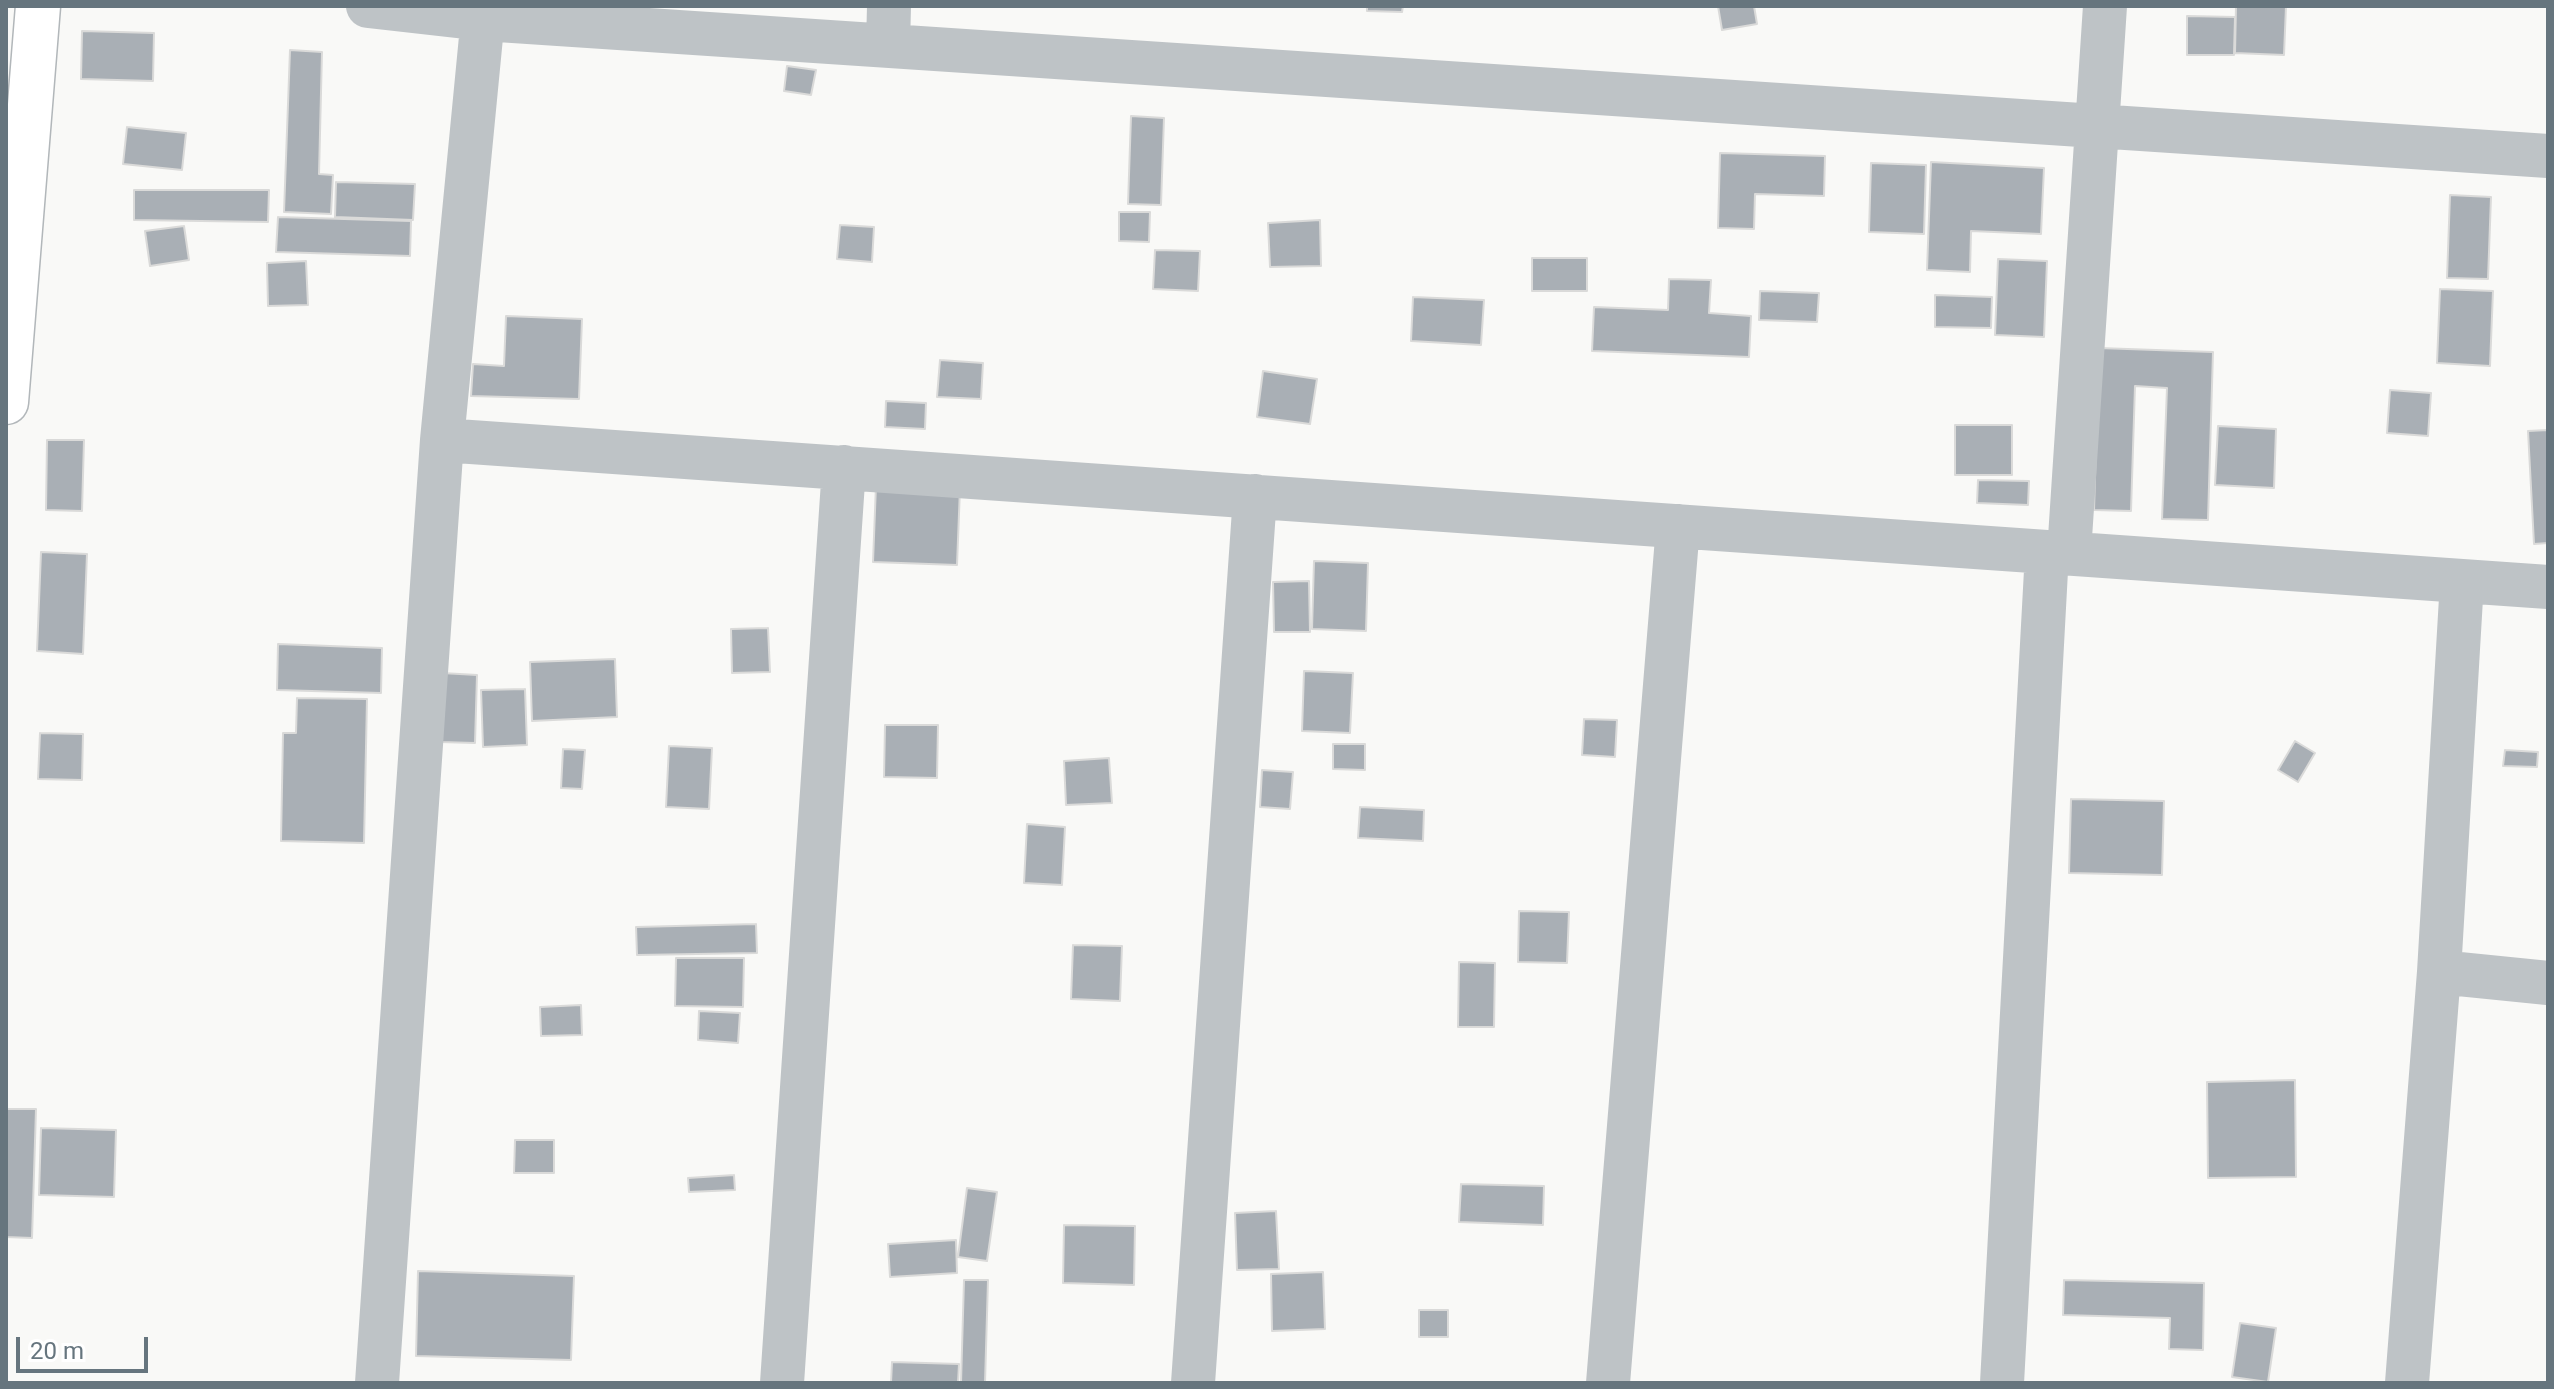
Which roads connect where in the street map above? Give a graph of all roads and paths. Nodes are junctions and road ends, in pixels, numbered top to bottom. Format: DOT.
graph roads {
  1 [pos="38,6"];
  2 [pos="368,6"];
  3 [pos="2105,6"];
  4 [pos="484,12"];
  5 [pos="888,26"];
  6 [pos="2097,126"];
  7 [pos="2548,156"];
  8 [pos="6,402"];
  9 [pos="442,440"];
  10 [pos="844,467"];
  11 [pos="1255,496"];
  12 [pos="1678,526"];
  13 [pos="2058,552"];
  14 [pos="2462,581"];
  15 [pos="2548,587"];
  16 [pos="2439,972"];
  17 [pos="2548,983"];
  18 [pos="377,1383"];
  19 [pos="782,1383"];
  20 [pos="1193,1383"];
  21 [pos="1608,1383"];
  22 [pos="2002,1383"];
  23 [pos="2407,1383"];
  1 -- 8 [label="main road"];
  2 -- 4 [label="street"];
  3 -- 6 [label="street"];
  4 -- 5 [label="street"];
  4 -- 9 [label="street"];
  5 -- 6 [label="street"];
  6 -- 7 [label="street"];
  6 -- 13 [label="street"];
  9 -- 10 [label="street"];
  9 -- 18 [label="street"];
  10 -- 11 [label="street"];
  10 -- 19 [label="street"];
  11 -- 12 [label="street"];
  11 -- 20 [label="street"];
  12 -- 13 [label="street"];
  12 -- 21 [label="street"];
  13 -- 14 [label="street"];
  13 -- 22 [label="street"];
  14 -- 15 [label="street"];
  14 -- 16 [label="street"];
  16 -- 17 [label="street"];
  16 -- 23 [label="street"];
}
